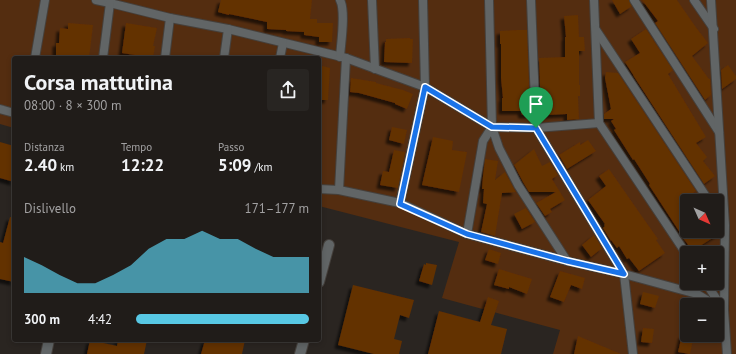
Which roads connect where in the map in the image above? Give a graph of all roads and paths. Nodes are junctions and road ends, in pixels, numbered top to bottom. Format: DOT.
graph roads {
  1 [pos="45,0"];
  2 [pos="96,0"];
  3 [pos="340,0"];
  4 [pos="372,0"];
  5 [pos="423,0"];
  6 [pos="489,0"];
  7 [pos="531,0"];
  8 [pos="594,0"];
  9 [pos="634,0"];
  10 [pos="694,0"];
  11 [pos="712,0"];
  12 [pos="110,3"];
  13 [pos="170,18"];
  14 [pos="228,29"];
  15 [pos="595,29"];
  16 [pos="714,29"];
  17 [pos="283,43"];
  18 [pos="35,56"];
  19 [pos="103,56"];
  20 [pos="165,56"];
  21 [pos="224,56"];
  22 [pos="280,56"];
  23 [pos="343,57"];
  24 [pos="375,69"];
  25 [pos="425,87"];
  26 [pos="0,109"];
  27 [pos="12,112"];
  28 [pos="599,123"];
  29 [pos="492,127"];
  30 [pos="536,128"];
  31 [pos="720,134"];
  32 [pos="321,189"];
  33 [pos="339,190"];
  34 [pos="704,194"];
  35 [pos="400,204"];
  36 [pos="725,225"];
  37 [pos="467,234"];
  38 [pos="329,245"];
  39 [pos="682,246"];
  40 [pos="567,261"];
  41 [pos="624,274"];
  42 [pos="321,275"];
  43 [pos="704,298"];
  44 [pos="720,298"];
  45 [pos="724,336"];
  46 [pos="49,342"];
  47 [pos="303,342"];
  48 [pos="46,354"];
  49 [pos="300,354"];
  50 [pos="634,354"];
  51 [pos="727,354"];
  1 -- 18 [label="lane"];
  2 -- 12 [label="lane"];
  3 -- 23 [label="lane"];
  4 -- 24 [label="lane"];
  5 -- 25 [label="lane"];
  6 -- 29 [label="lane"];
  7 -- 30 [label="lane"];
  8 -- 15 [label="lane"];
  9 -- 31 [label="lane"];
  10 -- 16 [label="lane"];
  11 -- 16 [label="lane"];
  12 -- 13 [label="lane"];
  12 -- 19 [label="lane"];
  13 -- 14 [label="lane"];
  13 -- 20 [label="lane"];
  14 -- 17 [label="lane"];
  14 -- 21 [label="lane"];
  15 -- 28 [label="lane"];
  15 -- 34 [label="lane"];
  16 -- 31 [label="lane"];
  17 -- 22 [label="lane"];
  17 -- 23 [label="lane"];
  23 -- 24 [label="lane"];
  23 -- 33 [label="lane"];
  24 -- 25 [label="lane"];
  25 -- 29 [label="lane"];
  25 -- 35 [label="lane"];
  26 -- 27 [label="lane"];
  28 -- 30 [label="lane"];
  28 -- 39 [label="lane"];
  29 -- 30 [label="lane"];
  29 -- 37 [label="lane"];
  29 -- 40 [label="lane"];
  30 -- 41 [label="lane"];
  31 -- 36 [label="lane"];
  32 -- 33 [label="lane"];
  33 -- 35 [label="lane"];
  35 -- 37 [label="lane"];
  36 -- 44 [label="lane"];
  37 -- 40 [label="lane"];
  38 -- 42 [label="street"];
  40 -- 41 [label="lane"];
  41 -- 43 [label="lane"];
  41 -- 50 [label="lane"];
  45 -- 51 [label="lane"];
  46 -- 48 [label="street"];
  47 -- 49 [label="street"];
}
